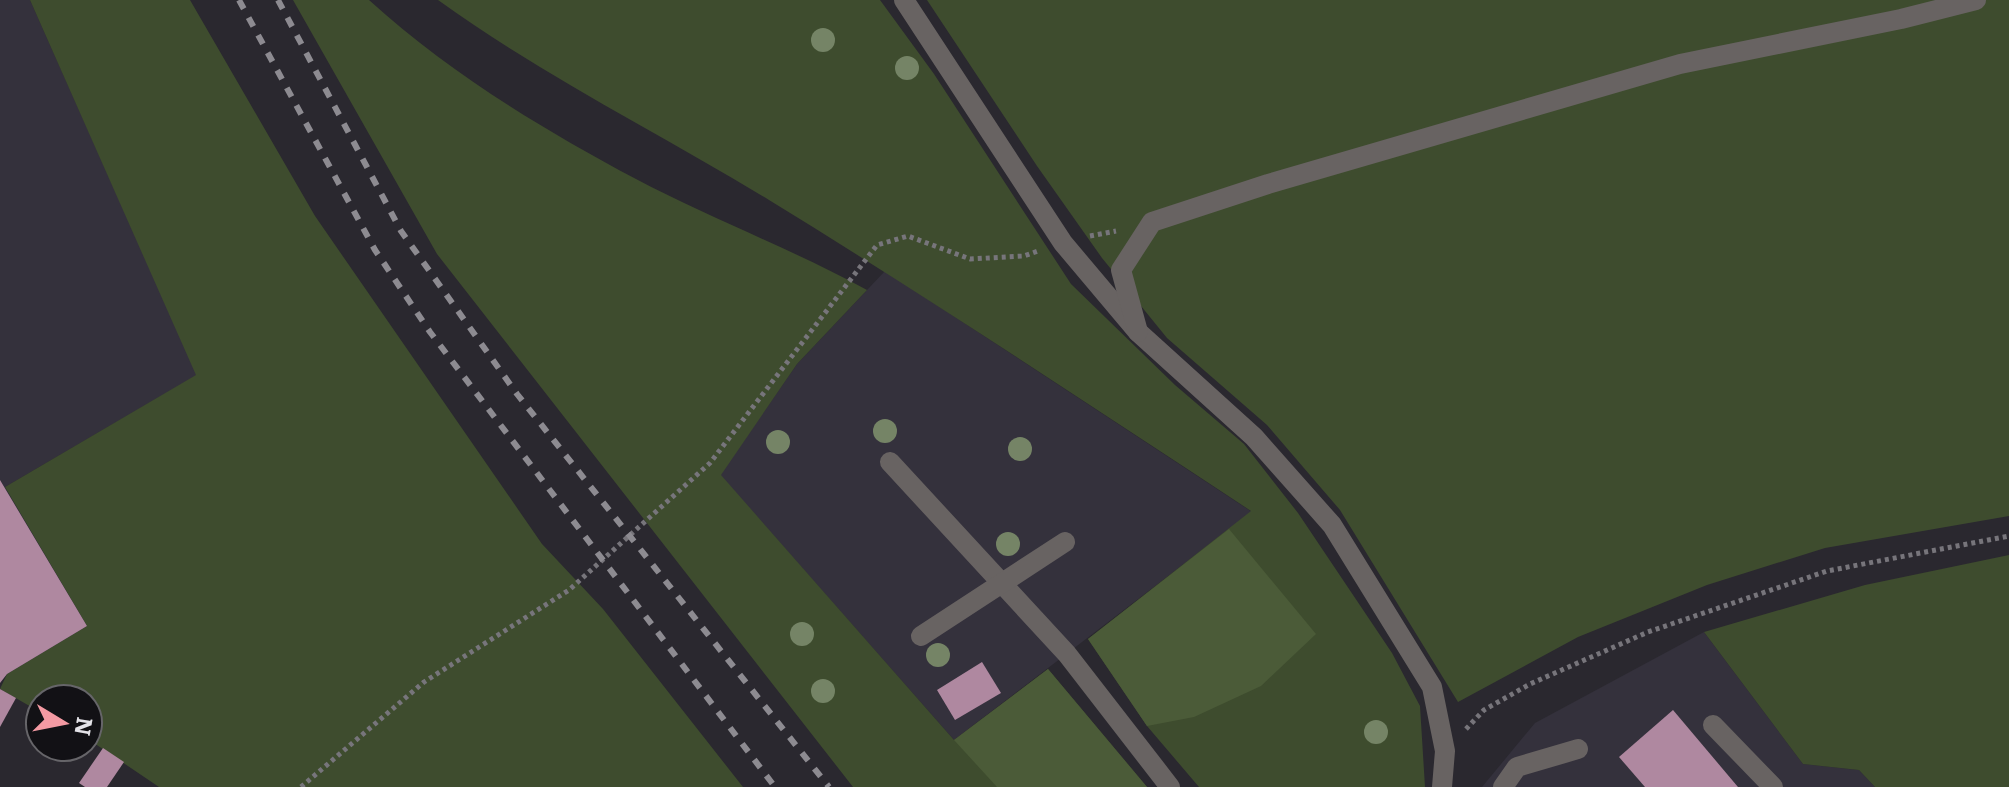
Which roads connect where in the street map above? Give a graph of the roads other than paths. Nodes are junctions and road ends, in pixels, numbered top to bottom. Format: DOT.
graph roads {
  1 [pos="904,0"];
  2 [pos="1976,0"];
  3 [pos="1138,332"];
  4 [pos="890,462"];
  5 [pos="1065,542"];
  6 [pos="1003,586"];
  7 [pos="921,636"];
  8 [pos="1713,725"];
  9 [pos="1578,749"];
  10 [pos="1170,787"];
  11 [pos="1442,787"];
  12 [pos="1503,787"];
  13 [pos="1773,787"];
  1 -- 3 [label="street"];
  2 -- 3 [label="street"];
  3 -- 11 [label="street"];
  4 -- 6 [label="street"];
  5 -- 6 [label="street"];
  6 -- 7 [label="street"];
  6 -- 10 [label="street"];
  8 -- 13 [label="street"];
  9 -- 12 [label="street"];
}
